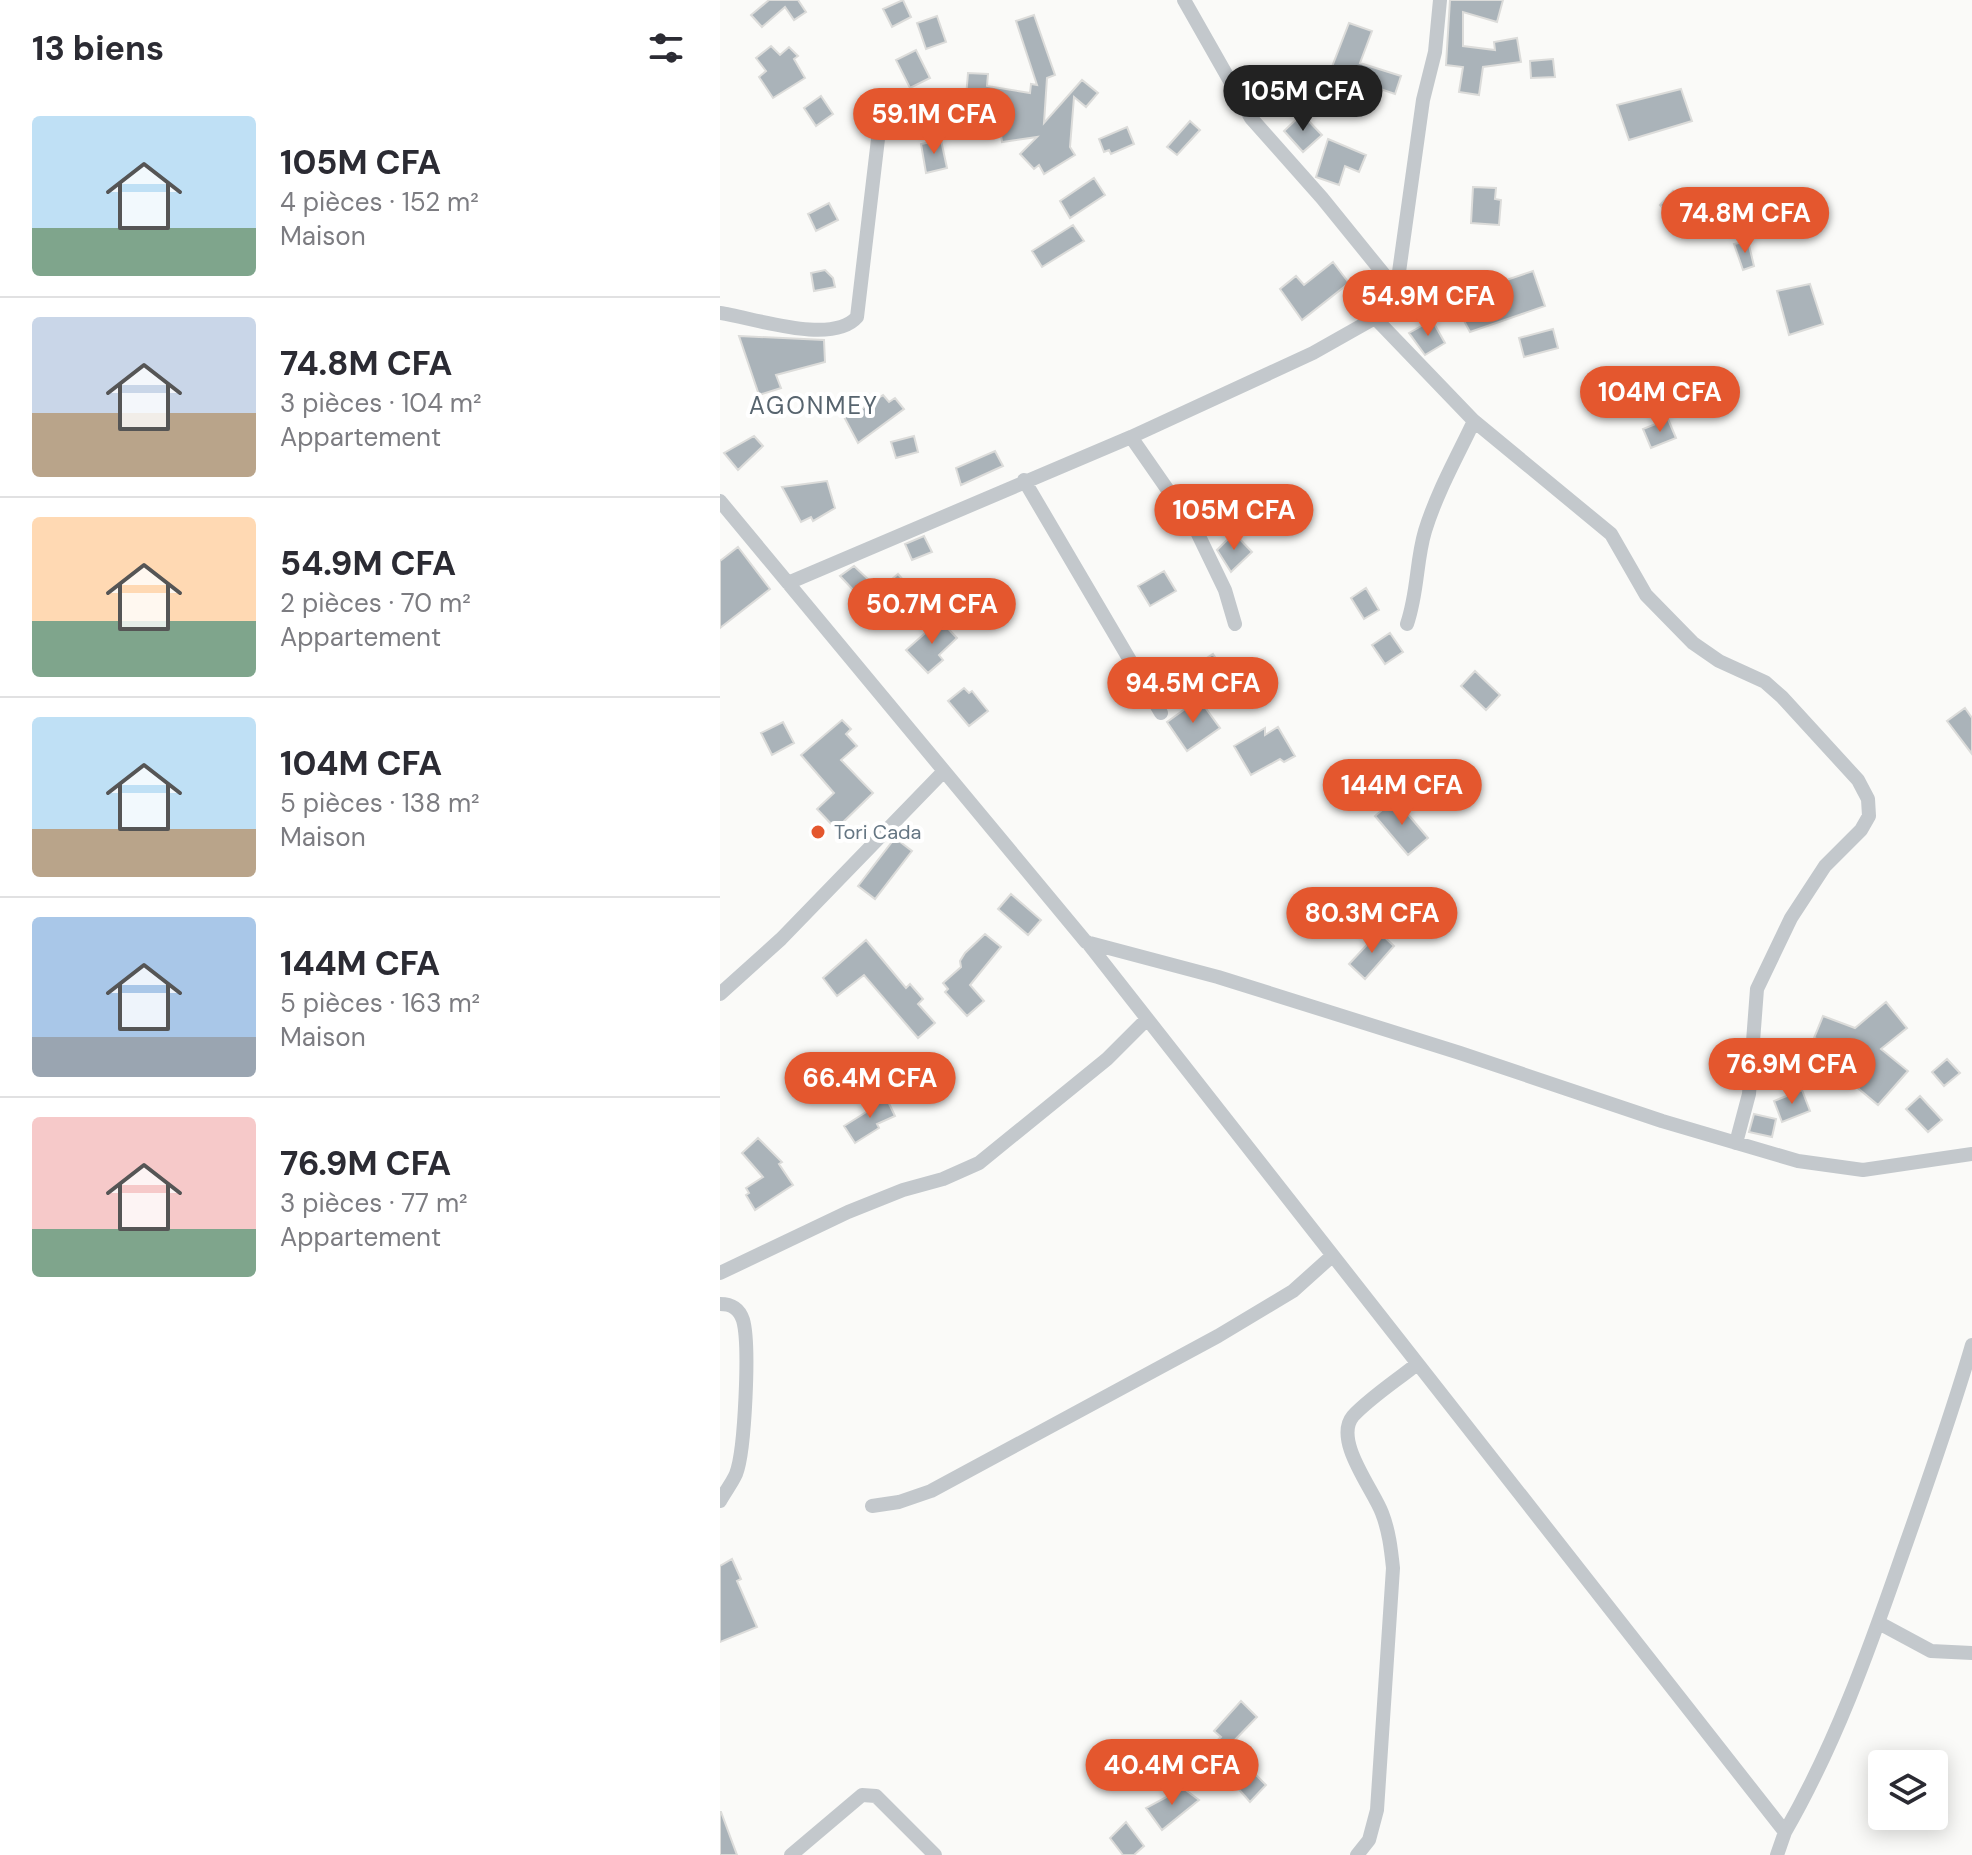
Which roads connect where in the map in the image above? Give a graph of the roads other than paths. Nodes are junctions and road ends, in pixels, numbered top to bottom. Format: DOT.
graph roads {
  1 [pos="1184,0"];
  2 [pos="1440,0"];
  3 [pos="880,122"];
  4 [pos="1395,288"];
  5 [pos="720,313"];
  6 [pos="1375,318"];
  7 [pos="1474,421"];
  8 [pos="1131,437"];
  9 [pos="1024,480"];
  10 [pos="722,508"];
  11 [pos="788,583"];
  12 [pos="1235,624"];
  13 [pos="1407,624"];
  14 [pos="1161,713"];
  15 [pos="944,771"];
  16 [pos="1086,942"];
  17 [pos="720,994"];
  18 [pos="1146,1020"];
  19 [pos="1736,1143"];
  20 [pos="1972,1154"];
  21 [pos="1332,1256"];
  22 [pos="720,1273"];
  23 [pos="720,1304"];
  24 [pos="1972,1345"];
  25 [pos="1417,1364"];
  26 [pos="720,1500"];
  27 [pos="872,1506"];
  28 [pos="1879,1623"];
  29 [pos="1972,1653"];
  30 [pos="1785,1832"];
  31 [pos="791,1855"];
  32 [pos="935,1855"];
  33 [pos="1357,1855"];
  34 [pos="1777,1855"];
  1 -- 4 [label="street"];
  2 -- 4 [label="street"];
  3 -- 5 [label="street"];
  4 -- 6 [label="street"];
  6 -- 7 [label="street"];
  6 -- 8 [label="street"];
  7 -- 13 [label="street"];
  7 -- 19 [label="street"];
  8 -- 9 [label="street"];
  8 -- 12 [label="street"];
  9 -- 11 [label="street"];
  9 -- 14 [label="street"];
  10 -- 11 [label="street"];
  11 -- 15 [label="street"];
  15 -- 16 [label="street"];
  15 -- 17 [label="street"];
  16 -- 18 [label="street"];
  16 -- 19 [label="street"];
  18 -- 21 [label="street"];
  18 -- 22 [label="street"];
  19 -- 20 [label="street"];
  21 -- 25 [label="street"];
  21 -- 27 [label="street"];
  23 -- 26 [label="street"];
  24 -- 28 [label="street"];
  25 -- 30 [label="street"];
  25 -- 33 [label="street"];
  28 -- 29 [label="street"];
  28 -- 30 [label="street"];
  30 -- 34 [label="street"];
  31 -- 32 [label="street"];
}
